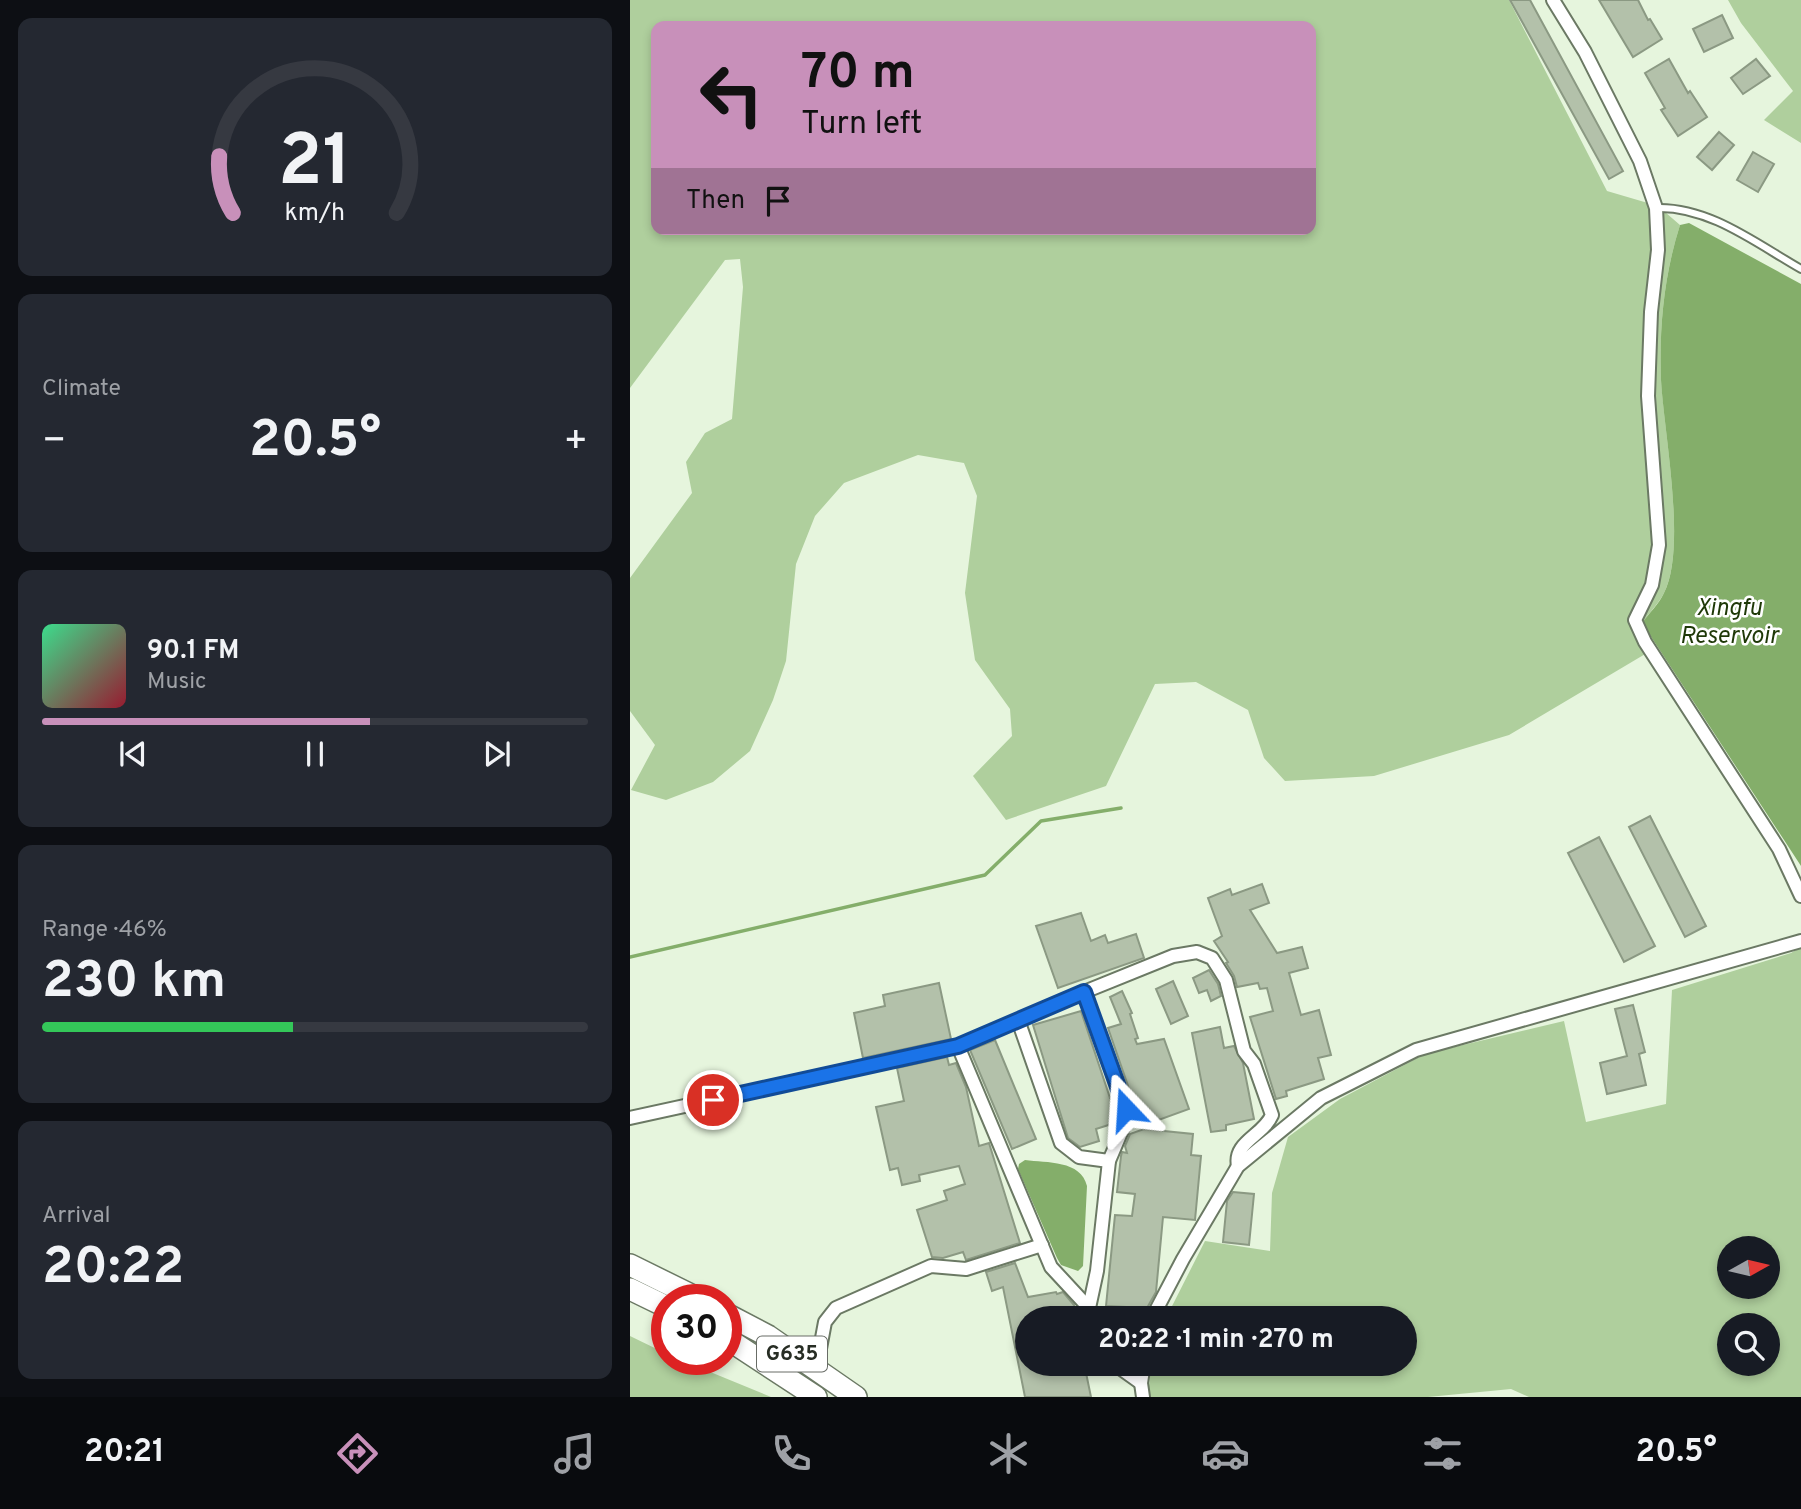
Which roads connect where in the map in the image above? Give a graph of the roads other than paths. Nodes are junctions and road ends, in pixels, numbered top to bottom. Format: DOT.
graph roads {
  1 [pos="1553,0"];
  2 [pos="1656,208"];
  3 [pos="1801,269"];
  4 [pos="1801,896"];
  5 [pos="1801,940"];
  6 [pos="1084,992"];
  7 [pos="1018,1020"];
  8 [pos="958,1046"];
  9 [pos="630,1118"];
  10 [pos="1109,1160"];
  11 [pos="1238,1166"];
  12 [pos="1042,1245"];
  13 [pos="630,1265"];
  14 [pos="669,1284"];
  15 [pos="630,1289"];
  16 [pos="651,1299"];
  17 [pos="1085,1306"];
  18 [pos="1092,1306"];
  19 [pos="1158,1306"];
  20 [pos="742,1322"];
  21 [pos="742,1348"];
  22 [pos="813,1369"];
  23 [pos="1131,1376"];
  24 [pos="1142,1376"];
  25 [pos="1141,1383"];
  26 [pos="816,1397"];
  27 [pos="856,1397"];
  28 [pos="1143,1397"];
  1 -- 2 [label="street"];
  2 -- 3 [label="lane"];
  2 -- 4 [label="street"];
  5 -- 11 [label="street"];
  6 -- 7 [label="street"];
  6 -- 10 [label="street"];
  6 -- 11 [label="street"];
  7 -- 8 [label="street"];
  7 -- 10 [label="street"];
  8 -- 9 [label="street"];
  8 -- 12 [label="street"];
  10 -- 18 [label="street"];
  11 -- 19 [label="street"];
  12 -- 17 [label="street"];
  12 -- 22 [label="street"];
  13 -- 14 [label="highway"];
  15 -- 16 [label="highway"];
  20 -- 22 [label="highway, G635"];
  21 -- 26 [label="highway, G635"];
  22 -- 27 [label="highway, G635"];
  23 -- 25 [label="street"];
  24 -- 25 [label="street"];
  25 -- 28 [label="street"];
}
